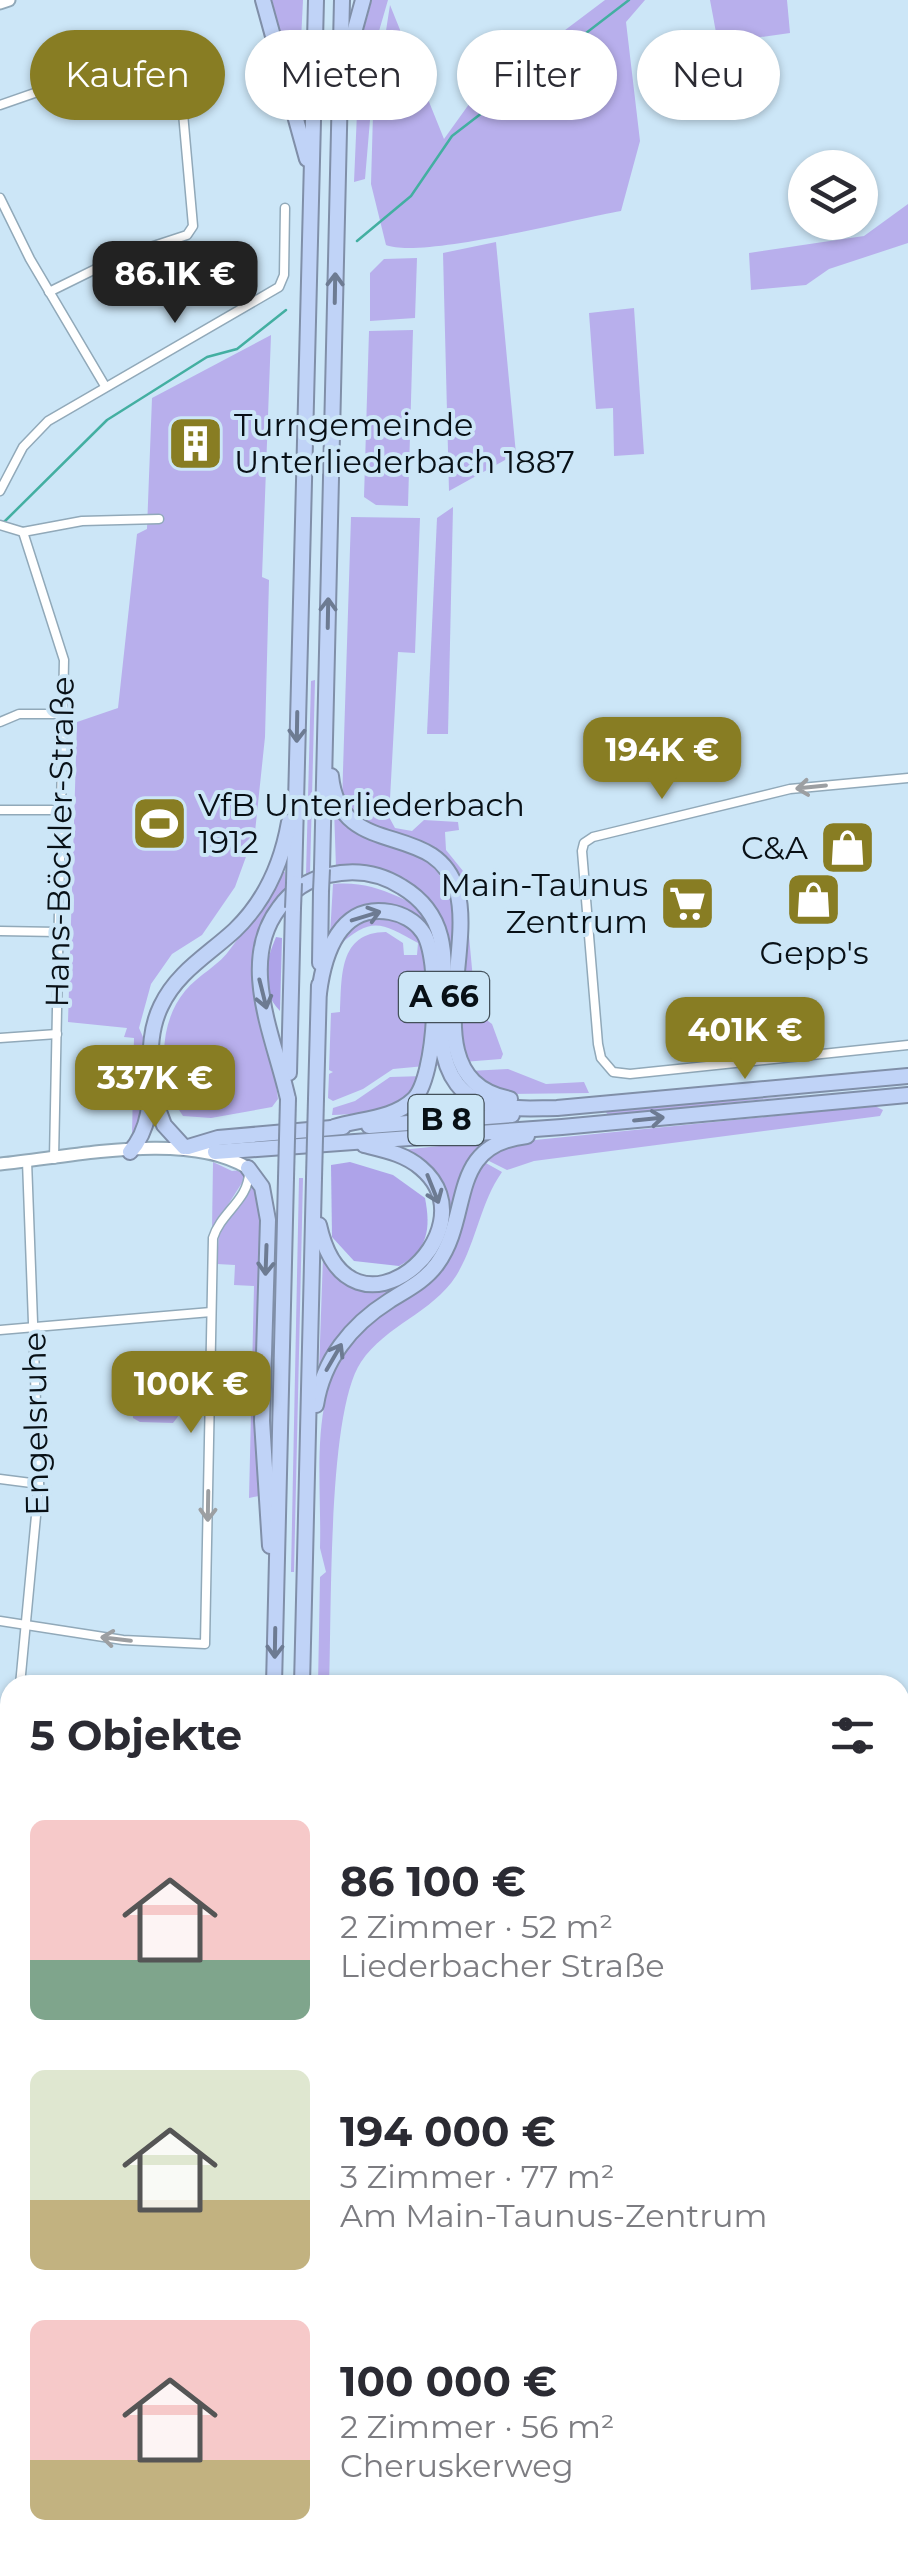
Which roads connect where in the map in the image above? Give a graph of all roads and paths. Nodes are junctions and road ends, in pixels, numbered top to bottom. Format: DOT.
graph roads {
  1 [pos="9,0"];
  2 [pos="262,0"];
  3 [pos="316,0"];
  4 [pos="342,0"];
  5 [pos="363,0"];
  6 [pos="0,3"];
  7 [pos="341,30"];
  8 [pos="355,30"];
  9 [pos="0,105"];
  10 [pos="339,120"];
  11 [pos="311,174"];
  12 [pos="0,198"];
  13 [pos="285,208"];
  14 [pos="50,292"];
  15 [pos="104,386"];
  16 [pos="0,491"];
  17 [pos="159,518"];
  18 [pos="2,527"];
  19 [pos="23,532"];
  20 [pos="326,710"];
  21 [pos="62,714"];
  22 [pos="0,722"];
  23 [pos="908,778"];
  24 [pos="296,787"];
  25 [pos="0,810"];
  26 [pos="60,810"];
  27 [pos="0,931"];
  28 [pos="58,932"];
  29 [pos="319,993"];
  30 [pos="57,1034"];
  31 [pos="0,1038"];
  32 [pos="908,1045"];
  33 [pos="908,1076"];
  34 [pos="150,1083"];
  35 [pos="908,1095"];
  36 [pos="288,1099"];
  37 [pos="610,1102"];
  38 [pos="557,1108"];
  39 [pos="334,1127"];
  40 [pos="562,1127"];
  41 [pos="354,1142"];
  42 [pos="186,1147"];
  43 [pos="130,1152"];
  44 [pos="216,1152"];
  45 [pos="54,1159"];
  46 [pos="27,1161"];
  47 [pos="0,1164"];
  48 [pos="248,1168"];
  49 [pos="314,1178"];
  50 [pos="211,1312"];
  51 [pos="36,1328"];
  52 [pos="0,1330"];
  53 [pos="308,1450"];
  54 [pos="0,1479"];
  55 [pos="39,1484"];
  56 [pos="276,1602"];
  57 [pos="0,1620"];
  58 [pos="28,1625"];
  59 [pos="21,1675"];
  60 [pos="274,1675"];
  61 [pos="302,1675"];
  1 -- 6 [label="main road"];
  2 -- 11 [label="highway"];
  3 -- 11 [label="highway, A 66"];
  4 -- 7 [label="highway, A 66"];
  5 -- 8 [label="highway"];
  9 -- 14 [label="street"];
  20 -- 10 [label="highway, A 66, one-way"];
  11 -- 24 [label="highway, A 66, one-way"];
  12 -- 14 [label="street"];
  13 -- 15 [label="street"];
  14 -- 15 [label="street"];
  15 -- 16 [label="street"];
  17 -- 19 [label="street"];
  18 -- 19 [label="street"];
  19 -- 21 [label="street, Hans-Böckler-Straße"];
  20 -- 29 [label="highway, A 66, bridge"];
  20 -- 37 [label="highway, A 66"];
  21 -- 22 [label="street"];
  21 -- 26 [label="street, Hans-Böckler-Straße"];
  23 -- 32 [label="street, one-way"];
  24 -- 34 [label="highway"];
  24 -- 36 [label="highway, A 66, bridge"];
  25 -- 26 [label="street"];
  26 -- 28 [label="street, Hans-Böckler-Straße"];
  27 -- 28 [label="street"];
  28 -- 30 [label="street, Hans-Böckler-Straße"];
  29 -- 39 [label="highway, one-way"];
  29 -- 49 [label="highway, A 66, bridge"];
  30 -- 31 [label="street"];
  30 -- 45 [label="street, Hans-Böckler-Straße"];
  33 -- 37 [label="highway, B 8"];
  34 -- 42 [label="highway"];
  34 -- 43 [label="highway"];
  40 -- 35 [label="highway, B 8, one-way"];
  38 -- 36 [label="highway, A 66, one-way"];
  36 -- 56 [label="highway, A 66, bridge"];
  37 -- 38 [label="highway, B 8"];
  38 -- 39 [label="highway, B 8"];
  39 -- 42 [label="highway, B 8"];
  40 -- 41 [label="highway, B 8"];
  53 -- 40 [label="highway, one-way"];
  41 -- 44 [label="highway, B 8"];
  41 -- 49 [label="highway, one-way"];
  42 -- 43 [label="main road"];
  42 -- 44 [label="main road, B 8"];
  43 -- 45 [label="main road"];
  44 -- 48 [label="main road"];
  45 -- 46 [label="main road"];
  46 -- 47 [label="main road"];
  46 -- 51 [label="street, Engelsruhe"];
  48 -- 50 [label="street"];
  48 -- 56 [label="highway, one-way"];
  49 -- 53 [label="highway, A 66"];
  50 -- 51 [label="street"];
  50 -- 58 [label="street, one-way"];
  51 -- 52 [label="street"];
  51 -- 55 [label="street, Engelsruhe"];
  53 -- 61 [label="highway, A 66"];
  54 -- 55 [label="street"];
  55 -- 58 [label="street, Engelsruhe"];
  56 -- 60 [label="highway, A 66, one-way"];
  57 -- 58 [label="street"];
  58 -- 59 [label="street, Engelsruhe"];
}
